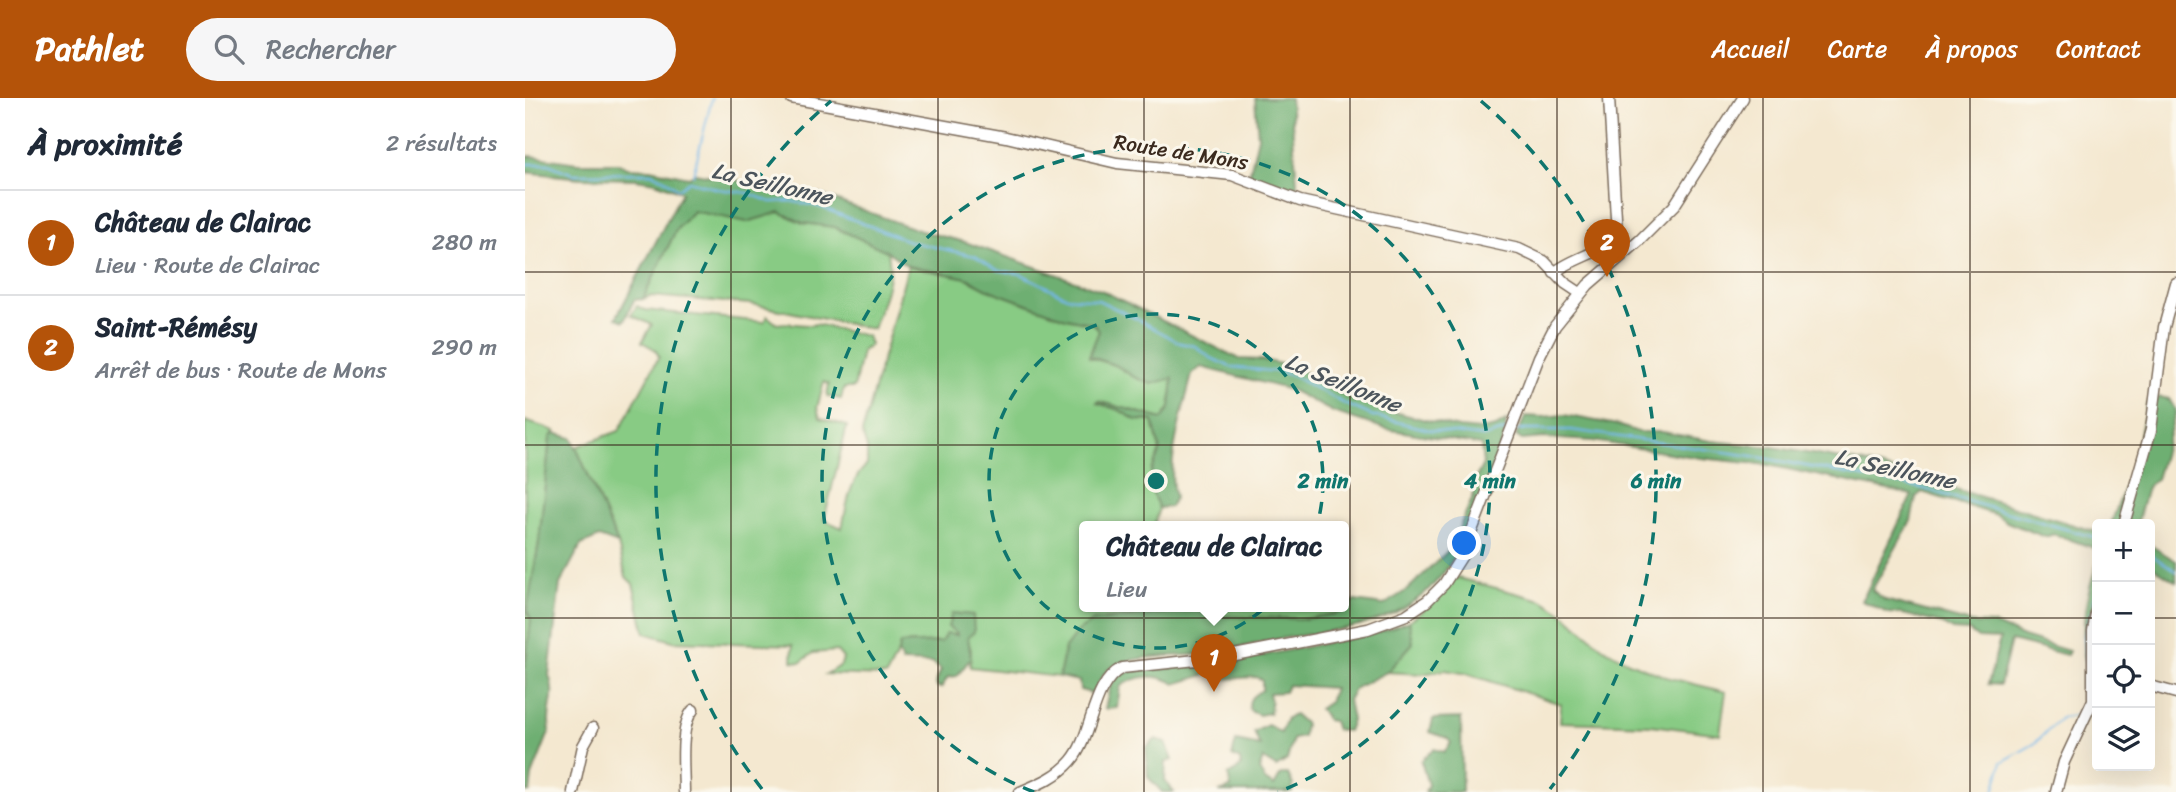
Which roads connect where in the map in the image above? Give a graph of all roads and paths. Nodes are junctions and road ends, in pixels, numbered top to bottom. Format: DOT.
graph roads {
  1 [pos="790,98"];
  2 [pos="1609,98"];
  3 [pos="1743,98"];
  4 [pos="1554,273"];
  5 [pos="2176,284"];
  6 [pos="1580,293"];
  7 [pos="1573,302"];
  8 [pos="2125,519"];
  9 [pos="2155,687"];
  10 [pos="2176,693"];
  11 [pos="2092,702"];
  12 [pos="693,710"];
  13 [pos="593,728"];
  14 [pos="573,792"];
  15 [pos="684,792"];
  16 [pos="1020,792"];
  17 [pos="2056,792"];
  1 -- 4 [label="street, Route de Mons"];
  2 -- 4 [label="street"];
  3 -- 6 [label="street"];
  4 -- 6 [label="street, Route de Mons"];
  4 -- 7 [label="street, Route de Mons"];
  5 -- 8 [label="street"];
  6 -- 7 [label="street"];
  7 -- 16 [label="street"];
  9 -- 10 [label="street"];
  11 -- 17 [label="street"];
  12 -- 15 [label="street"];
  13 -- 14 [label="street"];
}
